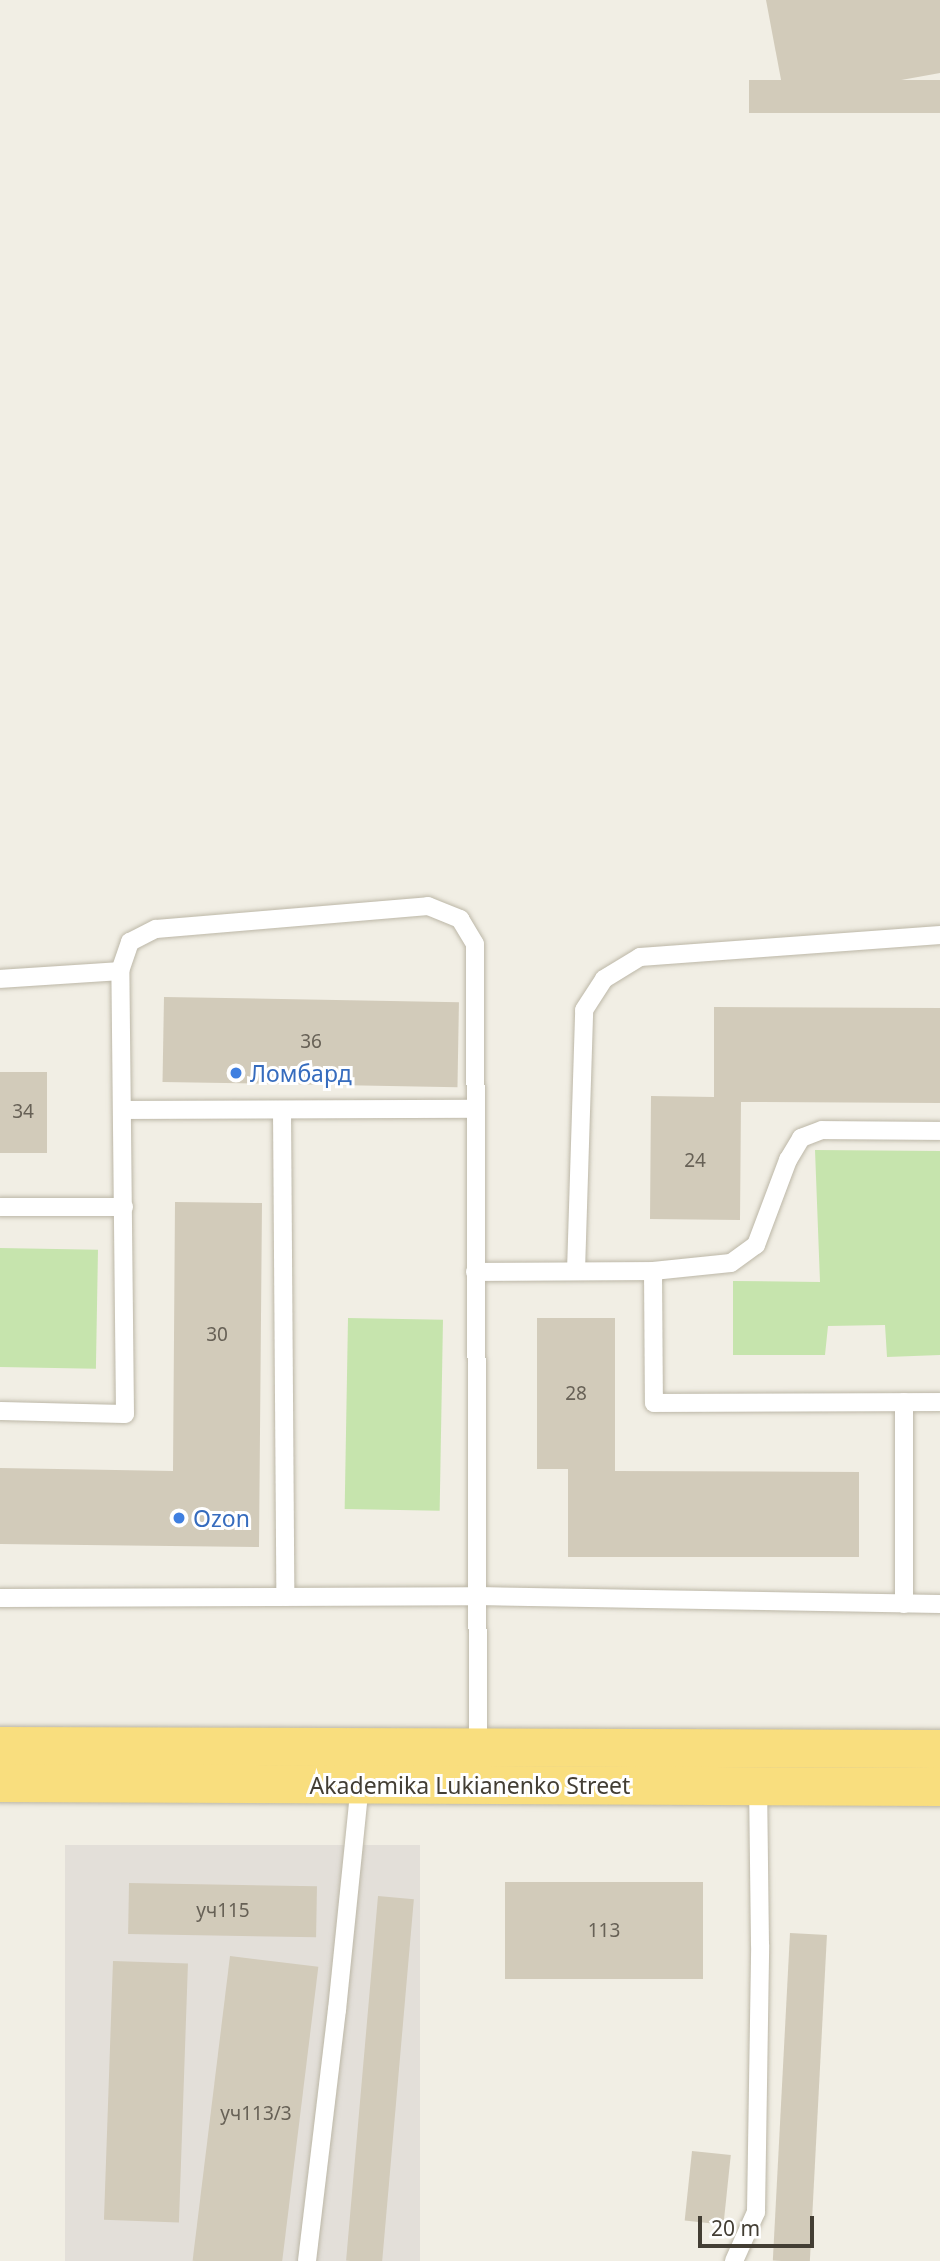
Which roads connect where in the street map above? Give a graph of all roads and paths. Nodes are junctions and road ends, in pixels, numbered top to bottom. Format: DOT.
graph roads {
  1 [pos="940,935"];
  2 [pos="120,971"];
  3 [pos="0,979"];
  4 [pos="474,1109"];
  5 [pos="123,1110"];
  6 [pos="282,1110"];
  7 [pos="940,1131"];
  8 [pos="0,1207"];
  9 [pos="124,1207"];
  10 [pos="576,1271"];
  11 [pos="653,1271"];
  12 [pos="475,1272"];
  13 [pos="904,1402"];
  14 [pos="940,1402"];
  15 [pos="0,1411"];
  16 [pos="477,1596"];
  17 [pos="285,1597"];
  18 [pos="0,1598"];
  19 [pos="904,1604"];
  20 [pos="940,1604"];
  21 [pos="0,1746"];
  22 [pos="478,1747"];
  23 [pos="940,1749"];
  24 [pos="0,1783"];
  25 [pos="360,1785"];
  26 [pos="758,1787"];
  27 [pos="940,1787"];
  28 [pos="307,2261"];
  29 [pos="734,2261"];
  1 -- 10 [label="lane"];
  2 -- 3 [label="lane"];
  2 -- 4 [label="lane"];
  2 -- 5 [label="lane"];
  4 -- 6 [label="lane"];
  4 -- 12 [label="lane"];
  5 -- 6 [label="lane"];
  5 -- 9 [label="lane"];
  6 -- 17 [label="lane"];
  7 -- 11 [label="lane"];
  8 -- 9 [label="lane"];
  9 -- 15 [label="lane"];
  10 -- 11 [label="lane"];
  10 -- 12 [label="lane"];
  11 -- 13 [label="lane"];
  12 -- 16 [label="lane"];
  13 -- 14 [label="lane"];
  13 -- 19 [label="lane"];
  16 -- 17 [label="lane"];
  16 -- 19 [label="lane"];
  16 -- 22 [label="lane"];
  17 -- 18 [label="lane"];
  19 -- 20 [label="lane"];
  21 -- 22 [label="highway, Akademika Lukianenko Street"];
  22 -- 23 [label="highway, Akademika Lukianenko Street"];
  24 -- 25 [label="highway, Akademika Lukianenko Street"];
  25 -- 26 [label="highway, Akademika Lukianenko Street"];
  25 -- 28 [label="lane"];
  26 -- 27 [label="highway, Akademika Lukianenko Street"];
  26 -- 29 [label="lane"];
}
